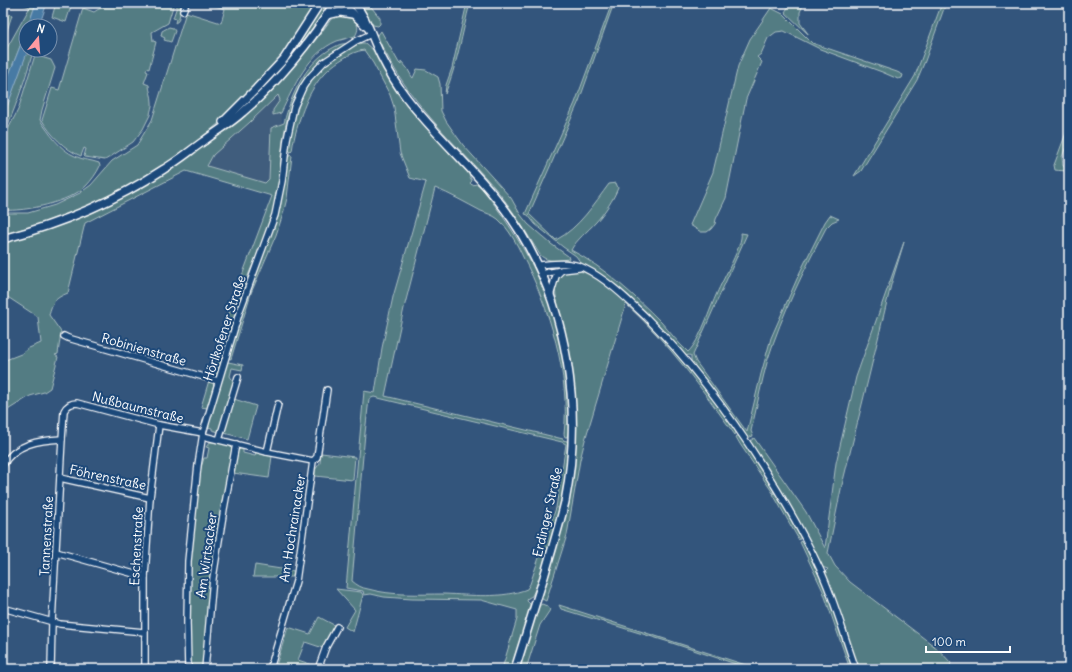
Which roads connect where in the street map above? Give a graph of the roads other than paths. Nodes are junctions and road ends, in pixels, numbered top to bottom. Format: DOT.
graph roads {
  1 [pos="186,3"];
  2 [pos="320,3"];
  3 [pos="334,3"];
  4 [pos="342,3"];
  5 [pos="354,3"];
  6 [pos="183,12"];
  7 [pos="327,14"];
  8 [pos="353,14"];
  9 [pos="370,32"];
  10 [pos="206,139"];
  11 [pos="6,238"];
  12 [pos="537,265"];
  13 [pos="585,269"];
  14 [pos="562,270"];
  15 [pos="541,274"];
  16 [pos="550,296"];
  17 [pos="64,336"];
  18 [pos="238,377"];
  19 [pos="218,381"];
  20 [pos="327,390"];
  21 [pos="278,404"];
  22 [pos="68,406"];
  23 [pos="159,425"];
  24 [pos="203,434"];
  25 [pos="62,439"];
  26 [pos="219,440"];
  27 [pos="236,444"];
  28 [pos="267,452"];
  29 [pos="313,461"];
  30 [pos="3,465"];
  31 [pos="60,478"];
  32 [pos="150,498"];
  33 [pos="56,552"];
  34 [pos="145,577"];
  35 [pos="3,608"];
  36 [pos="52,622"];
  37 [pos="336,627"];
  38 [pos="144,632"];
  39 [pos="51,669"];
  40 [pos="145,669"];
  41 [pos="188,669"];
  42 [pos="205,669"];
  43 [pos="270,669"];
  44 [pos="318,669"];
  45 [pos="515,669"];
  46 [pos="856,669"];
  1 -- 6 [label="street"];
  2 -- 10 [label="main road"];
  3 -- 7 [label="main road"];
  4 -- 8 [label="main road"];
  5 -- 9 [label="main road, Erdinger Straße"];
  7 -- 8 [label="main road"];
  7 -- 10 [label="main road"];
  8 -- 9 [label="main road"];
  9 -- 12 [label="main road, Erdinger Straße"];
  9 -- 19 [label="street, Hörlkofener Straße"];
  10 -- 11 [label="main road"];
  12 -- 13 [label="street"];
  12 -- 15 [label="main road, Erdinger Straße"];
  13 -- 14 [label="street"];
  13 -- 46 [label="street"];
  14 -- 15 [label="street"];
  14 -- 16 [label="street"];
  15 -- 16 [label="main road, Erdinger Straße"];
  16 -- 45 [label="main road, Erdinger Straße"];
  17 -- 19 [label="street, Robinienstraße"];
  18 -- 26 [label="street"];
  19 -- 24 [label="street, Hörlkofener Straße"];
  20 -- 29 [label="street, Am Hochrainacker"];
  21 -- 28 [label="street"];
  22 -- 23 [label="street, Nußbaumstraße"];
  22 -- 25 [label="street, Tannenstraße"];
  23 -- 24 [label="street, Nußbaumstraße"];
  23 -- 32 [label="street, Eschenstraße"];
  24 -- 26 [label="street, Nußbaumstraße"];
  24 -- 41 [label="street, Hörlkofener Straße"];
  25 -- 30 [label="street"];
  25 -- 31 [label="street, Tannenstraße"];
  26 -- 27 [label="street, Nußbaumstraße"];
  27 -- 28 [label="street, Nußbaumstraße"];
  27 -- 42 [label="street, Am Wirtsacker"];
  28 -- 29 [label="street, Nußbaumstraße"];
  29 -- 43 [label="street, Am Hochrainacker"];
  31 -- 32 [label="street, Föhrenstraße"];
  31 -- 33 [label="street, Tannenstraße"];
  32 -- 34 [label="street, Eschenstraße"];
  33 -- 34 [label="street"];
  33 -- 36 [label="street, Tannenstraße"];
  34 -- 38 [label="street, Eschenstraße"];
  35 -- 36 [label="street"];
  36 -- 38 [label="street"];
  36 -- 39 [label="street, Tannenstraße"];
  37 -- 44 [label="street"];
  38 -- 40 [label="street, Eschenstraße"];
}
